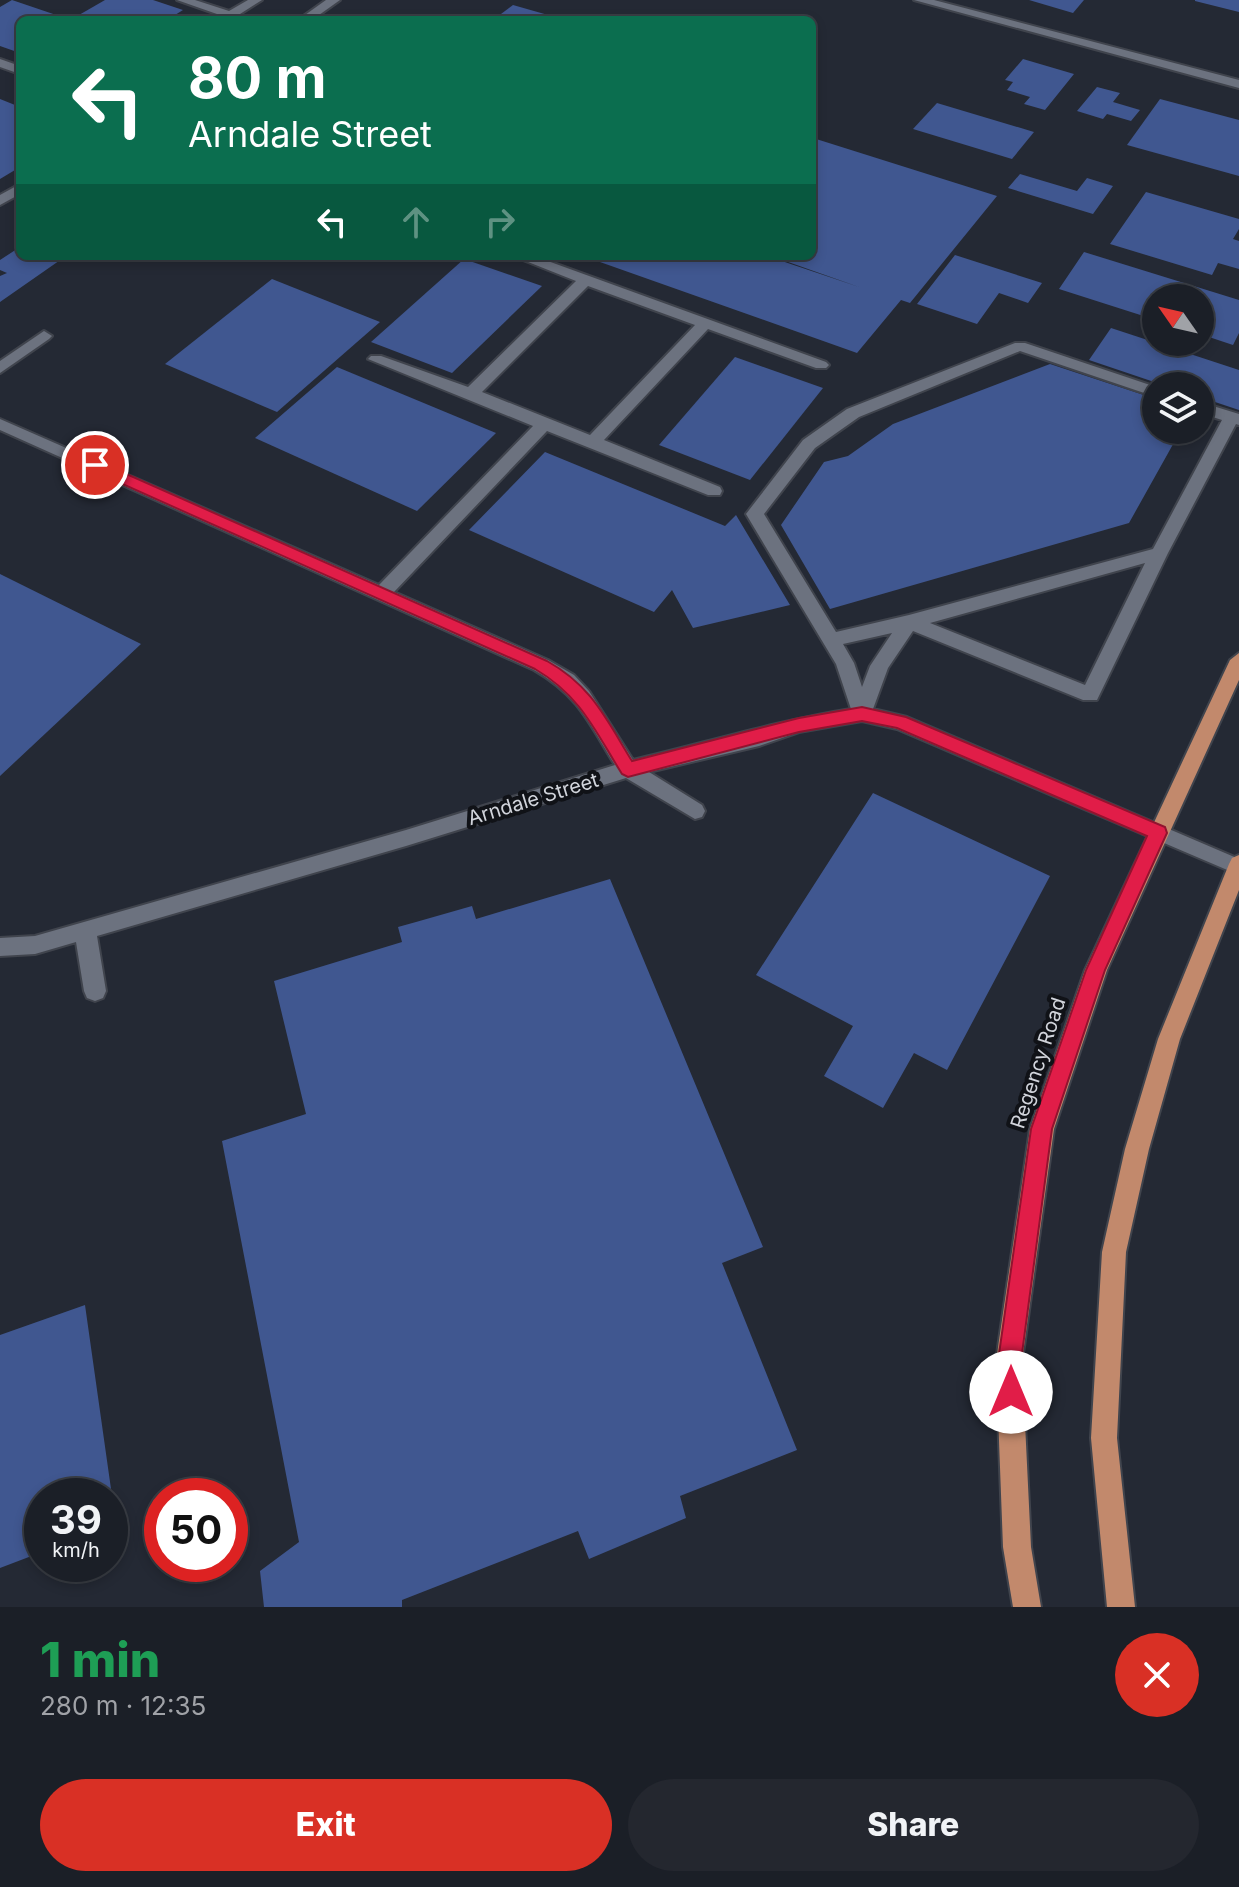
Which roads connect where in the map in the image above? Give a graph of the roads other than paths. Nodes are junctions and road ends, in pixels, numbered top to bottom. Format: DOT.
graph roads {
  1 [pos="183,0"];
  2 [pos="256,0"];
  3 [pos="334,0"];
  4 [pos="920,0"];
  5 [pos="231,15"];
  6 [pos="234,16"];
  7 [pos="310,16"];
  8 [pos="1239,84"];
  9 [pos="531,260"];
  10 [pos="586,280"];
  11 [pos="705,323"];
  12 [pos="44,336"];
  13 [pos="376,359"];
  14 [pos="821,365"];
  15 [pos="0,368"];
  16 [pos="1142,387"];
  17 [pos="471,393"];
  18 [pos="1214,412"];
  19 [pos="1236,419"];
  20 [pos="0,424"];
  21 [pos="544,424"];
  22 [pos="593,442"];
  23 [pos="714,491"];
  24 [pos="1159,553"];
  25 [pos="382,593"];
  26 [pos="909,622"];
  27 [pos="830,640"];
  28 [pos="1239,660"];
  29 [pos="862,714"];
  30 [pos="628,769"];
  31 [pos="695,811"];
  32 [pos="1158,833"];
  33 [pos="1238,866"];
  34 [pos="85,930"];
  35 [pos="0,947"];
  36 [pos="95,991"];
  37 [pos="1027,1607"];
  38 [pos="1121,1607"];
  1 -- 5 [label="street"];
  2 -- 5 [label="street"];
  3 -- 7 [label="street"];
  4 -- 8 [label="street"];
  5 -- 6 [label="street"];
  9 -- 10 [label="street"];
  10 -- 11 [label="street"];
  10 -- 17 [label="street"];
  11 -- 14 [label="street"];
  11 -- 22 [label="street"];
  12 -- 15 [label="street"];
  13 -- 17 [label="street"];
  16 -- 27 [label="street"];
  17 -- 21 [label="street"];
  18 -- 19 [label="street"];
  19 -- 24 [label="street"];
  20 -- 25 [label="street"];
  21 -- 22 [label="street"];
  21 -- 25 [label="street"];
  22 -- 23 [label="street"];
  24 -- 26 [label="street"];
  24 -- 26 [label="street"];
  25 -- 30 [label="street"];
  26 -- 27 [label="street"];
  26 -- 29 [label="street"];
  27 -- 29 [label="street"];
  28 -- 32 [label="main road, Regency Road"];
  29 -- 30 [label="street, Arndale Street"];
  29 -- 32 [label="street, Arndale Street"];
  30 -- 31 [label="street"];
  30 -- 34 [label="street, Arndale Street"];
  32 -- 33 [label="street, Arndale Street"];
  32 -- 37 [label="main road, Regency Road"];
  33 -- 38 [label="main road"];
  34 -- 35 [label="street, Arndale Street"];
  34 -- 36 [label="street"];
}
